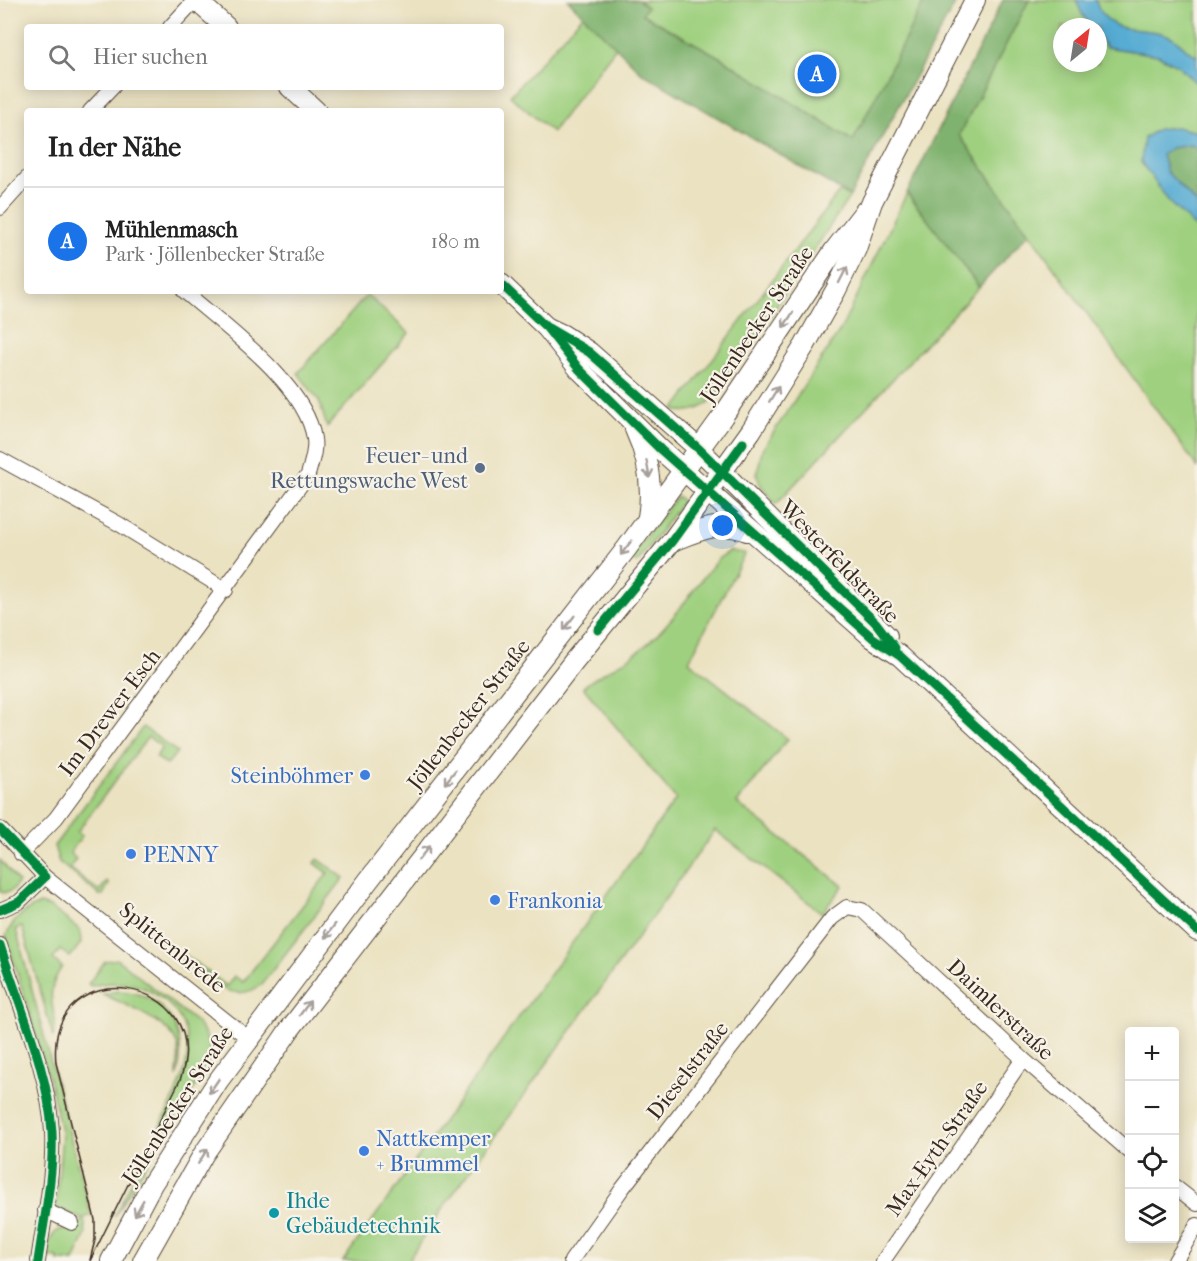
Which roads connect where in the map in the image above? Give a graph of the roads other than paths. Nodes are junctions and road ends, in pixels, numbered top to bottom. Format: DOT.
graph roads {
  1 [pos="196,0"];
  2 [pos="975,0"];
  3 [pos="173,24"];
  4 [pos="223,24"];
  5 [pos="110,90"];
  6 [pos="293,90"];
  7 [pos="93,108"];
  8 [pos="313,108"];
  9 [pos="24,181"];
  10 [pos="872,202"];
  11 [pos="0,208"];
  12 [pos="504,287"];
  13 [pos="187,294"];
  14 [pos="548,328"];
  15 [pos="631,421"];
  16 [pos="699,449"];
  17 [pos="0,459"];
  18 [pos="683,471"];
  19 [pos="723,472"];
  20 [pos="708,494"];
  21 [pos="647,520"];
  22 [pos="752,534"];
  23 [pos="672,542"];
  24 [pos="226,590"];
  25 [pos="900,656"];
  26 [pos="0,829"];
  27 [pos="21,854"];
  28 [pos="45,878"];
  29 [pos="842,909"];
  30 [pos="0,910"];
  31 [pos="1197,931"];
  32 [pos="0,945"];
  33 [pos="248,1038"];
  34 [pos="271,1055"];
  35 [pos="1023,1059"];
  36 [pos="1125,1148"];
  37 [pos="1178,1189"];
  38 [pos="1197,1204"];
  39 [pos="45,1210"];
  40 [pos="72,1223"];
  41 [pos="1197,1225"];
  42 [pos="38,1261"];
  43 [pos="111,1261"];
  44 [pos="143,1261"];
  45 [pos="571,1261"];
  46 [pos="883,1261"];
  47 [pos="1175,1261"];
  1 -- 3 [label="street"];
  1 -- 4 [label="main road"];
  2 -- 10 [label="main road, Jöllenbecker Straße"];
  5 -- 7 [label="street"];
  6 -- 8 [label="main road"];
  9 -- 11 [label="street"];
  10 -- 16 [label="main road, Jöllenbecker Straße, one-way"];
  19 -- 10 [label="main road, Jöllenbecker Straße, one-way"];
  12 -- 14 [label="main road"];
  13 -- 24 [label="street, Im Drewer Esch"];
  14 -- 15 [label="main road, Westerfeldstraße"];
  14 -- 16 [label="main road, Westerfeldstraße"];
  15 -- 18 [label="main road, Westerfeldstraße"];
  15 -- 21 [label="main road, one-way"];
  16 -- 18 [label="main road, Jöllenbecker Straße"];
  16 -- 19 [label="main road, Westerfeldstraße"];
  17 -- 24 [label="street"];
  18 -- 20 [label="main road, Westerfeldstraße"];
  18 -- 21 [label="main road, Jöllenbecker Straße"];
  19 -- 20 [label="main road, Jöllenbecker Straße"];
  19 -- 25 [label="main road, Westerfeldstraße"];
  20 -- 22 [label="main road, Westerfeldstraße"];
  20 -- 23 [label="main road, Jöllenbecker Straße"];
  21 -- 33 [label="main road, Jöllenbecker Straße, one-way"];
  22 -- 23 [label="main road"];
  22 -- 25 [label="main road, Westerfeldstraße"];
  34 -- 23 [label="main road, Jöllenbecker Straße, one-way"];
  24 -- 27 [label="street, Im Drewer Esch"];
  25 -- 31 [label="main road"];
  26 -- 27 [label="street, Splittenbrede"];
  27 -- 28 [label="street, Splittenbrede"];
  28 -- 30 [label="street"];
  28 -- 33 [label="street, Splittenbrede"];
  29 -- 35 [label="street, Daimlerstraße"];
  29 -- 45 [label="street, Dieselstraße"];
  32 -- 39 [label="street"];
  33 -- 34 [label="main road, Splittenbrede"];
  33 -- 43 [label="main road, Jöllenbecker Straße, one-way"];
  44 -- 34 [label="main road, Jöllenbecker Straße, one-way"];
  35 -- 36 [label="street, Daimlerstraße"];
  35 -- 46 [label="street, Max-Eyth-Straße"];
  37 -- 38 [label="street"];
  39 -- 40 [label="street"];
  39 -- 42 [label="street"];
  41 -- 47 [label="street"];
}
